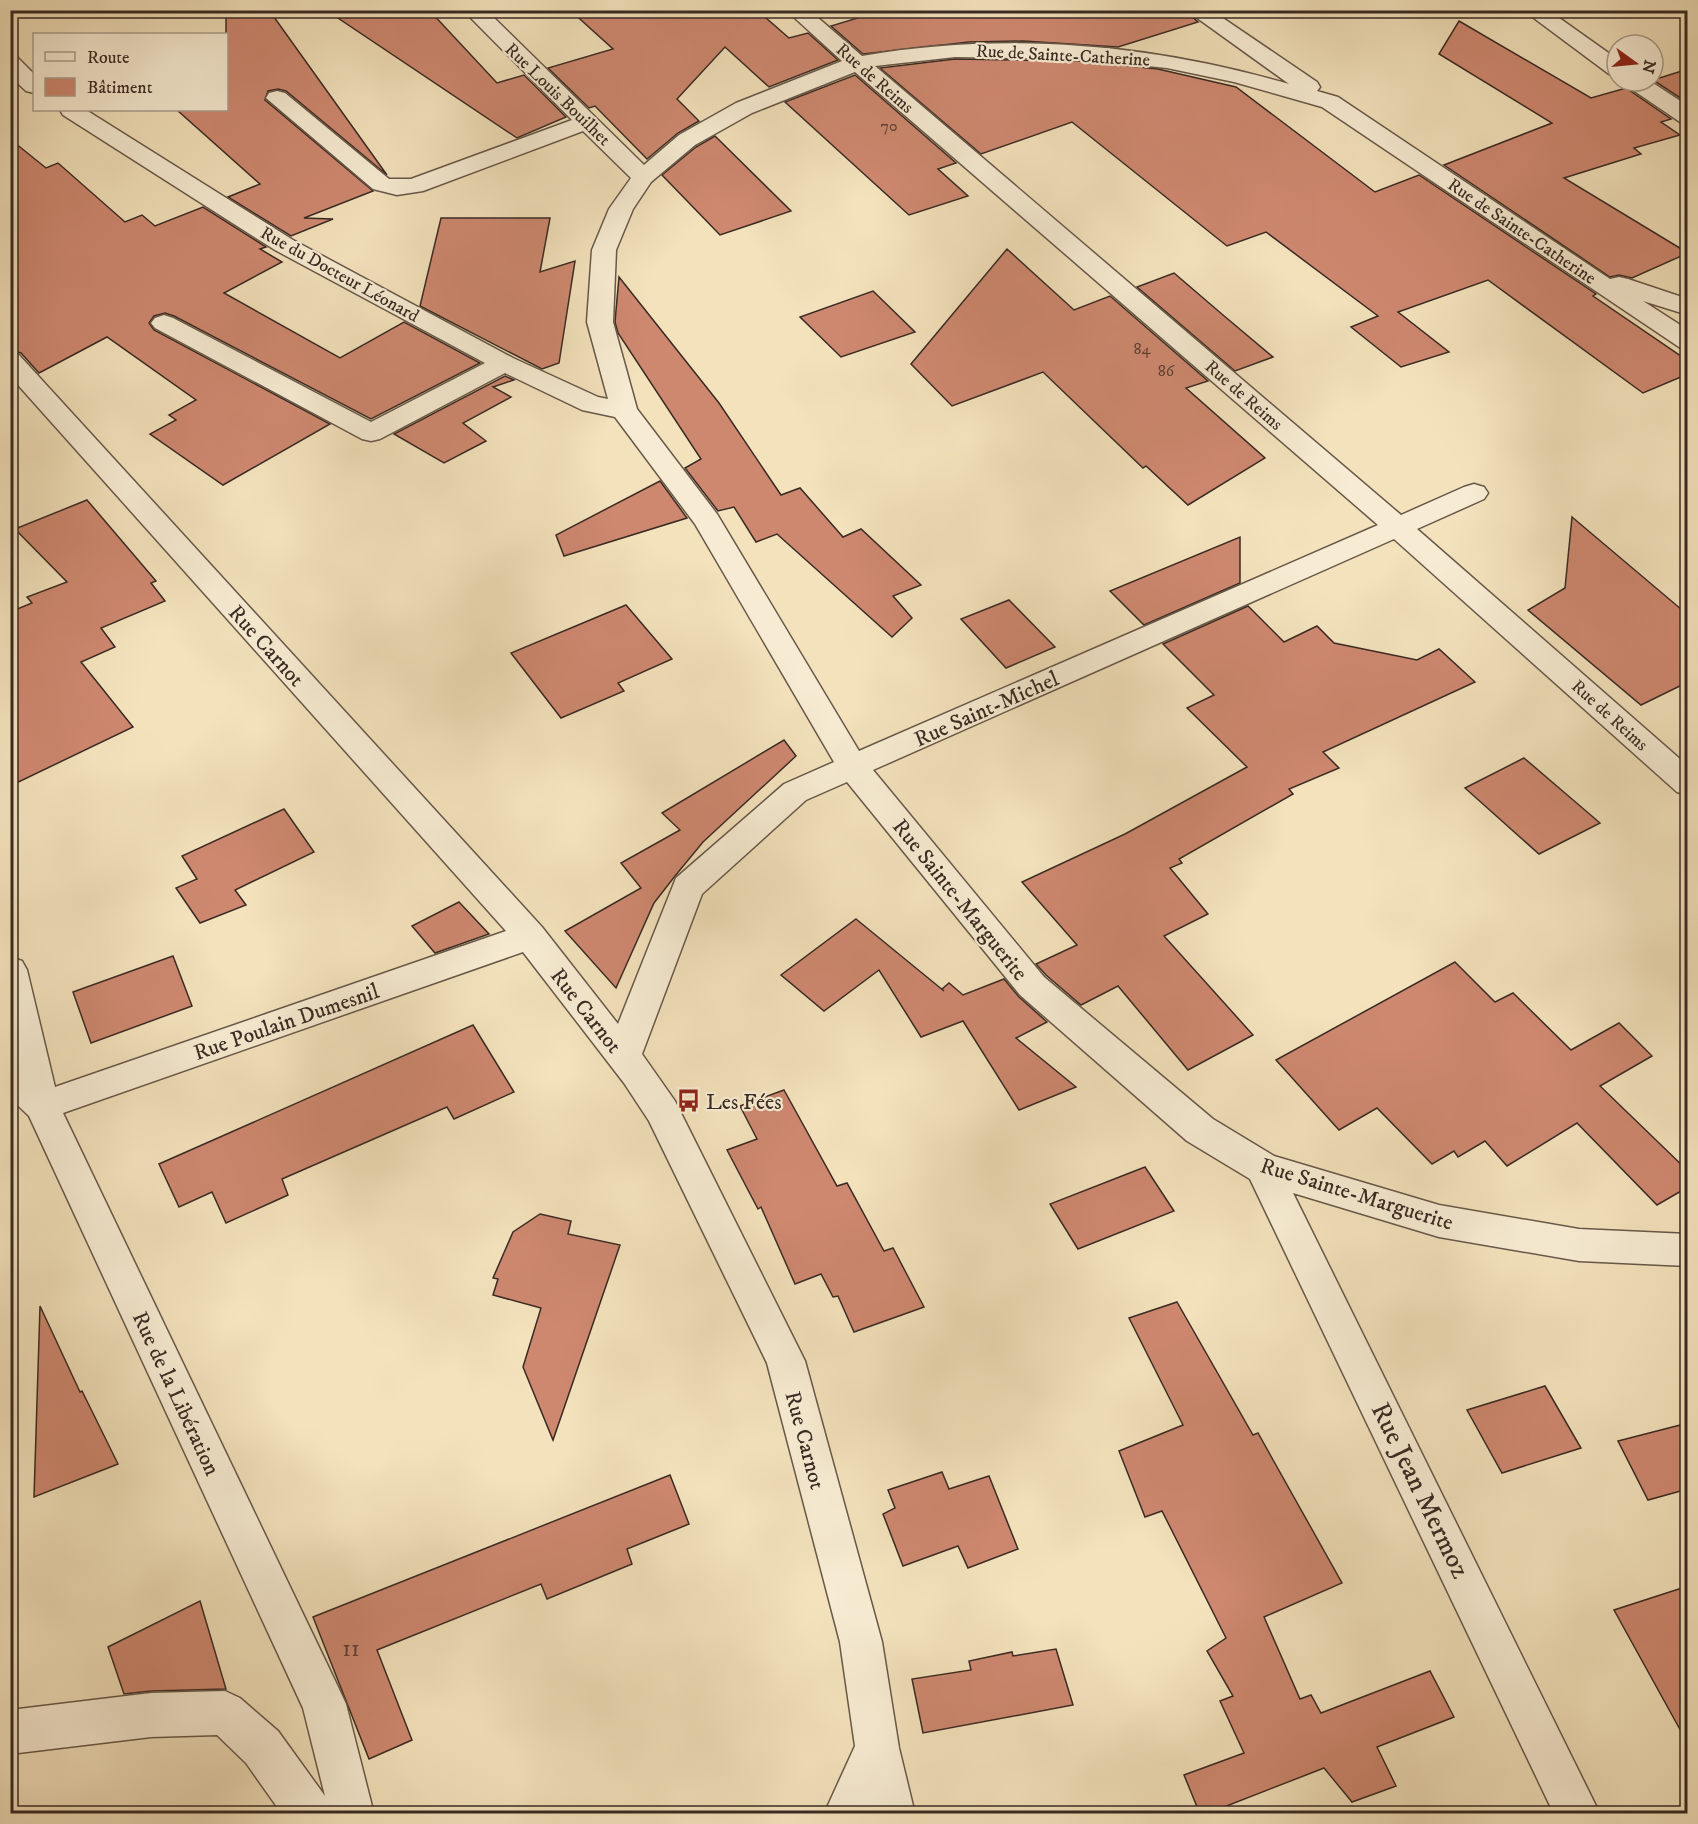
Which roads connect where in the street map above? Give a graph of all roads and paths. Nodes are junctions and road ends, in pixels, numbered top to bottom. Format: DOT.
graph roads {
  1 [pos="473,10"];
  2 [pos="796,10"];
  3 [pos="1196,10"];
  4 [pos="1533,10"];
  5 [pos="1605,61"];
  6 [pos="10,63"];
  7 [pos="857,63"];
  8 [pos="33,85"];
  9 [pos="1653,93"];
  10 [pos="277,98"];
  11 [pos="1330,102"];
  12 [pos="73,111"];
  13 [pos="1688,117"];
  14 [pos="586,122"];
  15 [pos="643,177"];
  16 [pos="1581,271"];
  17 [pos="1688,308"];
  18 [pos="164,323"];
  19 [pos="1688,342"];
  20 [pos="10,360"];
  21 [pos="504,363"];
  22 [pos="624,410"];
  23 [pos="1474,493"];
  24 [pos="1398,527"];
  25 [pos="853,767"];
  26 [pos="1688,784"];
  27 [pos="530,936"];
  28 [pos="10,970"];
  29 [pos="623,1057"];
  30 [pos="10,1075"];
  31 [pos="42,1106"];
  32 [pos="1263,1168"];
  33 [pos="1688,1250"];
  34 [pos="10,1732"];
  35 [pos="877,1748"];
  36 [pos="312,1814"];
  37 [pos="352,1814"];
  38 [pos="846,1814"];
  39 [pos="893,1814"];
  40 [pos="1578,1814"];
  1 -- 14 [label="street, Rue Louis Bouilhet"];
  2 -- 7 [label="street, Rue de Reims"];
  3 -- 11 [label="street"];
  4 -- 5 [label="street"];
  6 -- 8 [label="street"];
  7 -- 11 [label="street, Rue de Sainte-Catherine"];
  7 -- 15 [label="street, Rue de Sainte-Catherine"];
  7 -- 24 [label="street, Rue de Reims"];
  9 -- 13 [label="street"];
  10 -- 14 [label="street"];
  11 -- 16 [label="street, Rue de Sainte-Catherine"];
  12 -- 21 [label="street, Rue du Docteur Léonard"];
  14 -- 15 [label="street, Rue Louis Bouilhet"];
  15 -- 22 [label="street, Rue Sainte-Marguerite"];
  16 -- 17 [label="street"];
  16 -- 19 [label="street, Rue de Sainte-Catherine"];
  18 -- 21 [label="street"];
  20 -- 27 [label="street, Rue Carnot"];
  21 -- 22 [label="street, Rue du Docteur Léonard"];
  22 -- 25 [label="street, Rue Sainte-Marguerite"];
  23 -- 24 [label="street, Rue Saint-Michel"];
  24 -- 25 [label="street, Rue Saint-Michel"];
  24 -- 26 [label="street, Rue de Reims"];
  25 -- 29 [label="street, Rue Saint-Michel"];
  25 -- 32 [label="street, Rue Sainte-Marguerite"];
  27 -- 29 [label="street, Rue Carnot"];
  27 -- 31 [label="street, Rue Poulain Dumesnil"];
  28 -- 31 [label="street, Rue de la Libération"];
  29 -- 35 [label="street, Rue Carnot"];
  30 -- 31 [label="street"];
  31 -- 37 [label="street, Rue de la Libération"];
  32 -- 33 [label="street, Rue Sainte-Marguerite"];
  32 -- 40 [label="street, Rue Jean Mermoz"];
  34 -- 36 [label="street"];
  35 -- 38 [label="street"];
  35 -- 39 [label="street, Rue Carnot"];
}
